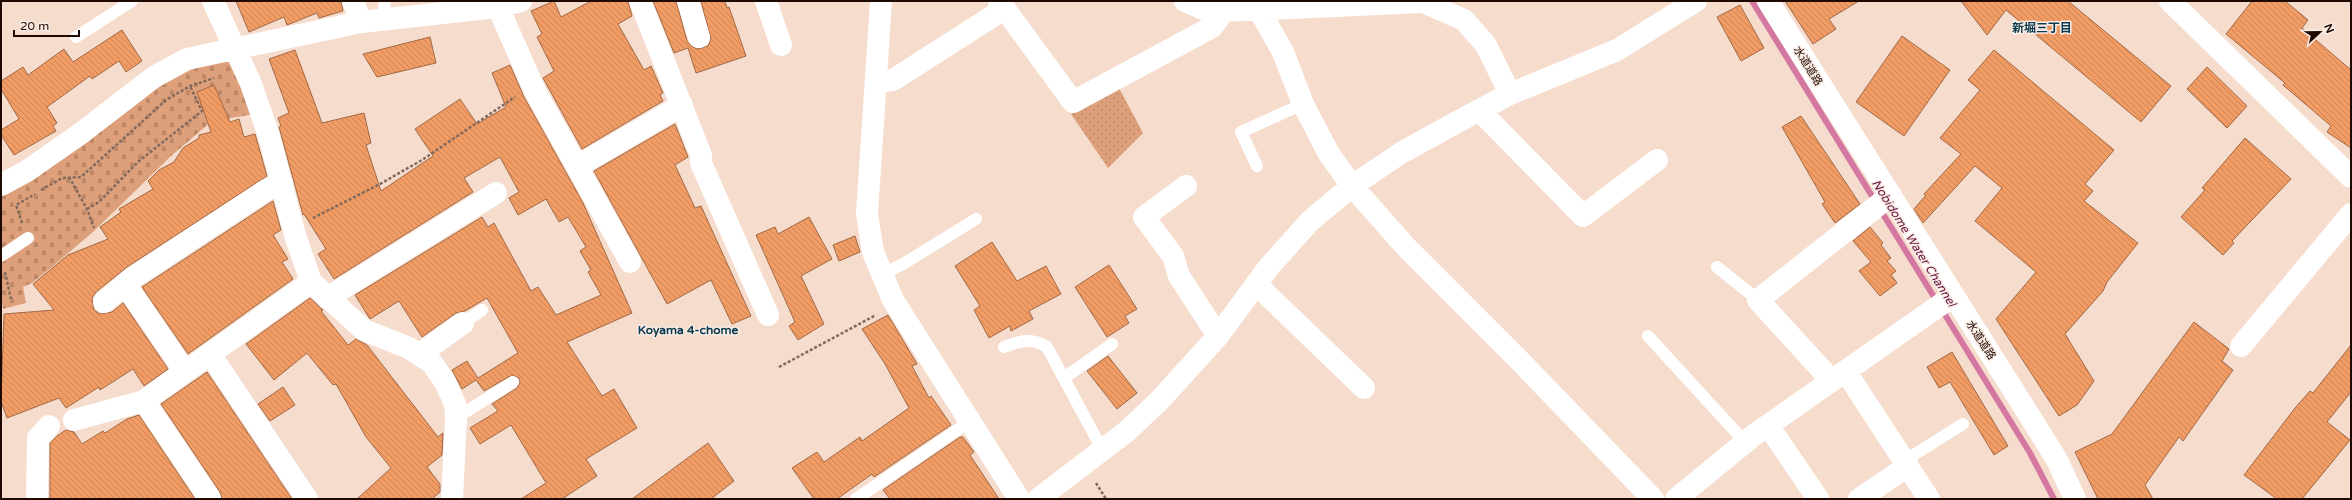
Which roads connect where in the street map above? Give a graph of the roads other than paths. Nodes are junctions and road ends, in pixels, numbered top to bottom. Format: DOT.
graph roads {
  1 [pos="132,1"];
  2 [pos="213,1"];
  3 [pos="353,1"];
  4 [pos="520,1"];
  5 [pos="640,1"];
  6 [pos="688,1"];
  7 [pos="766,1"];
  8 [pos="881,1"];
  9 [pos="1185,1"];
  10 [pos="1768,1"];
  11 [pos="2170,1"];
  12 [pos="1396,2"];
  13 [pos="1683,4"];
  14 [pos="1002,5"];
  15 [pos="498,7"];
  16 [pos="1258,8"];
  17 [pos="384,10"];
  18 [pos="1224,11"];
  19 [pos="360,22"];
  20 [pos="76,37"];
  21 [pos="699,37"];
  22 [pos="781,45"];
  23 [pos="240,58"];
  24 [pos="876,82"];
  25 [pos="1510,94"];
  26 [pos="1303,104"];
  27 [pos="682,105"];
  28 [pos="1479,110"];
  29 [pos="1657,160"];
  30 [pos="578,166"];
  31 [pos="1257,166"];
  32 [pos="2350,174"];
  33 [pos="1,183"];
  34 [pos="282,183"];
  35 [pos="1186,186"];
  36 [pos="1352,186"];
  37 [pos="496,193"];
  38 [pos="1891,195"];
  39 [pos="2351,214"];
  40 [pos="976,218"];
  41 [pos="28,238"];
  42 [pos="1,256"];
  43 [pos="630,262"];
  44 [pos="1717,267"];
  45 [pos="882,275"];
  46 [pos="311,282"];
  47 [pos="125,284"];
  48 [pos="1256,284"];
  49 [pos="1953,296"];
  50 [pos="327,298"];
  51 [pos="1758,300"];
  52 [pos="104,302"];
  53 [pos="482,310"];
  54 [pos="768,315"];
  55 [pos="464,323"];
  56 [pos="1218,336"];
  57 [pos="1648,336"];
  58 [pos="1112,344"];
  59 [pos="2241,346"];
  60 [pos="1004,347"];
  61 [pos="210,354"];
  62 [pos="420,354"];
  63 [pos="184,370"];
  64 [pos="1839,376"];
  65 [pos="1064,378"];
  66 [pos="513,382"];
  67 [pos="1364,388"];
  68 [pos="144,401"];
  69 [pos="456,418"];
  70 [pos="74,420"];
  71 [pos="969,422"];
  72 [pos="1963,424"];
  73 [pos="1768,425"];
  74 [pos="49,426"];
  75 [pos="1745,442"];
  76 [pos="1103,451"];
  77 [pos="1906,463"];
  78 [pos="37,499"];
  79 [pos="210,499"];
  80 [pos="307,499"];
  81 [pos="452,499"];
  82 [pos="856,499"];
  83 [pos="1019,499"];
  84 [pos="1038,499"];
  85 [pos="1653,499"];
  86 [pos="1676,499"];
  87 [pos="1818,499"];
  88 [pos="1859,499"];
  89 [pos="1929,499"];
  90 [pos="2075,499"];
  1 -- 20 [label="lane"];
  2 -- 23 [label="street"];
  3 -- 19 [label="street"];
  4 -- 15 [label="street"];
  5 -- 27 [label="street"];
  6 -- 21 [label="street"];
  7 -- 22 [label="street"];
  8 -- 24 [label="street"];
  9 -- 18 [label="street"];
  10 -- 38 [label="street, 水道道路"];
  11 -- 32 [label="street"];
  12 -- 16 [label="street"];
  12 -- 25 [label="street"];
  13 -- 25 [label="street"];
  14 -- 18 [label="street"];
  14 -- 24 [label="street"];
  15 -- 17 [label="street"];
  15 -- 30 [label="street"];
  16 -- 18 [label="street"];
  16 -- 26 [label="street"];
  17 -- 19 [label="street"];
  19 -- 23 [label="street"];
  23 -- 33 [label="street"];
  23 -- 34 [label="street"];
  24 -- 45 [label="street"];
  25 -- 28 [label="street"];
  26 -- 31 [label="lane"];
  26 -- 36 [label="street"];
  27 -- 30 [label="street"];
  27 -- 54 [label="street"];
  28 -- 29 [label="street"];
  28 -- 36 [label="street"];
  30 -- 43 [label="street"];
  34 -- 46 [label="street"];
  34 -- 47 [label="street"];
  35 -- 56 [label="street"];
  36 -- 48 [label="street"];
  36 -- 85 [label="street"];
  37 -- 50 [label="street"];
  38 -- 49 [label="street, 水道道路"];
  38 -- 51 [label="street"];
  39 -- 59 [label="street"];
  40 -- 45 [label="lane"];
  41 -- 42 [label="lane"];
  44 -- 51 [label="lane"];
  45 -- 71 [label="street"];
  46 -- 50 [label="street"];
  46 -- 61 [label="street"];
  47 -- 52 [label="street"];
  47 -- 63 [label="street"];
  48 -- 56 [label="street"];
  48 -- 67 [label="street"];
  49 -- 64 [label="street"];
  49 -- 90 [label="street, 水道道路"];
  50 -- 62 [label="street"];
  51 -- 64 [label="street"];
  53 -- 55 [label="lane"];
  55 -- 62 [label="street"];
  56 -- 76 [label="street"];
  57 -- 75 [label="lane"];
  58 -- 65 [label="lane"];
  60 -- 65 [label="lane"];
  61 -- 63 [label="street"];
  61 -- 80 [label="street"];
  62 -- 69 [label="street"];
  63 -- 68 [label="street"];
  64 -- 73 [label="street"];
  64 -- 77 [label="street"];
  65 -- 76 [label="lane"];
  66 -- 69 [label="lane"];
  68 -- 70 [label="street"];
  68 -- 79 [label="street"];
  69 -- 81 [label="street"];
  71 -- 82 [label="lane"];
  71 -- 83 [label="street"];
  72 -- 77 [label="lane"];
  73 -- 75 [label="street"];
  73 -- 87 [label="street"];
  74 -- 78 [label="street"];
  75 -- 86 [label="street"];
  76 -- 84 [label="street"];
  77 -- 88 [label="street"];
  77 -- 89 [label="street"];
}
